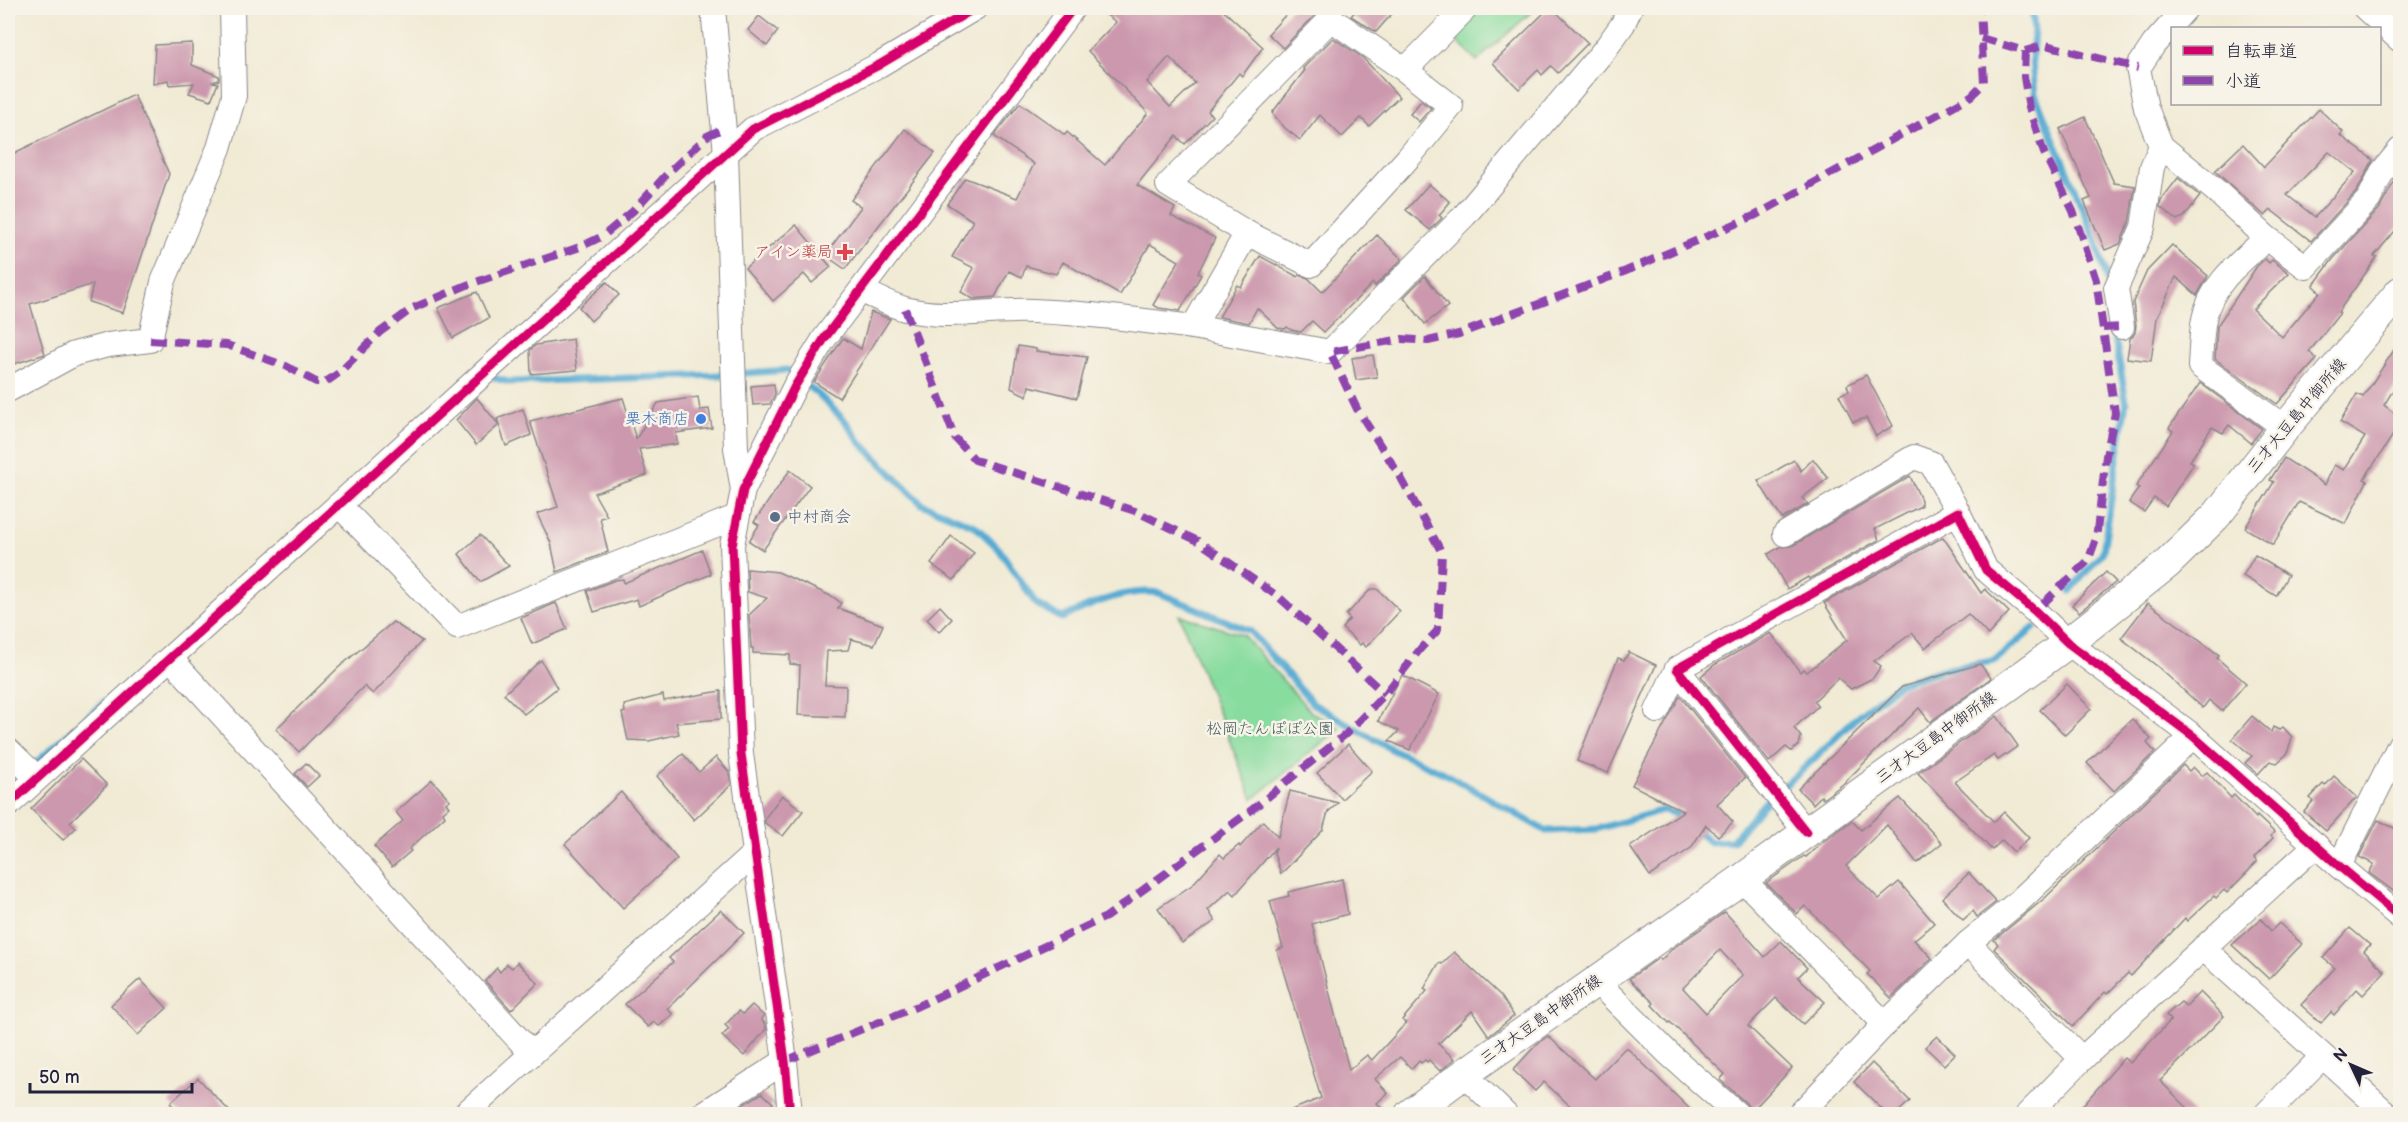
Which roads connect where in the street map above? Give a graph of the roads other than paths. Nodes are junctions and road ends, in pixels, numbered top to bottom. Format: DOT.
graph roads {
  1 [pos="232,8"];
  2 [pos="713,8"];
  3 [pos="975,8"];
  4 [pos="1073,8"];
  5 [pos="1466,8"];
  6 [pos="1630,8"];
  7 [pos="2186,8"];
  8 [pos="2365,8"];
  9 [pos="2400,40"];
  10 [pos="1405,70"];
  11 [pos="2161,146"];
  12 [pos="2400,150"];
  13 [pos="726,154"];
  14 [pos="1247,232"];
  15 [pos="2267,238"];
  16 [pos="862,291"];
  17 [pos="2400,292"];
  18 [pos="1193,327"];
  19 [pos="2122,327"];
  20 [pos="8,390"];
  21 [pos="2285,428"];
  22 [pos="742,490"];
  23 [pos="340,506"];
  24 [pos="1958,512"];
  25 [pos="736,517"];
  26 [pos="1785,534"];
  27 [pos="2068,643"];
  28 [pos="170,658"];
  29 [pos="1677,669"];
  30 [pos="1657,711"];
  31 [pos="2193,736"];
  32 [pos="2400,744"];
  33 [pos="22,767"];
  34 [pos="8,805"];
  35 [pos="1806,832"];
  36 [pos="2316,845"];
  37 [pos="756,852"];
  38 [pos="2339,866"];
  39 [pos="1742,879"];
  40 [pos="2400,917"];
  41 [pos="1968,944"];
  42 [pos="2203,948"];
  43 [pos="1597,982"];
  44 [pos="1885,1024"];
  45 [pos="532,1054"];
  46 [pos="2322,1057"];
  47 [pos="2082,1059"];
  48 [pos="785,1060"];
  49 [pos="1464,1074"];
  50 [pos="465,1114"];
  51 [pos="703,1114"];
  52 [pos="790,1114"];
  53 [pos="1410,1114"];
  54 [pos="1505,1114"];
  55 [pos="1737,1114"];
  56 [pos="1800,1114"];
  57 [pos="2028,1114"];
  58 [pos="2266,1114"];
  59 [pos="2387,1114"];
  1 -- 20 [label="street"];
  2 -- 13 [label="street"];
  3 -- 13 [label="street"];
  4 -- 16 [label="street"];
  5 -- 10 [label="street"];
  6 -- 18 [label="street"];
  7 -- 11 [label="street"];
  8 -- 9 [label="street"];
  10 -- 14 [label="street"];
  10 -- 14 [label="street"];
  11 -- 15 [label="street"];
  11 -- 19 [label="street"];
  12 -- 15 [label="street"];
  13 -- 22 [label="street"];
  13 -- 23 [label="street"];
  14 -- 18 [label="street"];
  15 -- 21 [label="street"];
  16 -- 18 [label="street"];
  16 -- 22 [label="street"];
  17 -- 21 [label="main road, 三才大豆島中御所線"];
  21 -- 27 [label="main road, 三才大豆島中御所線"];
  22 -- 25 [label="street"];
  23 -- 25 [label="street"];
  23 -- 28 [label="street"];
  24 -- 26 [label="street"];
  24 -- 27 [label="street"];
  24 -- 29 [label="street"];
  25 -- 37 [label="street"];
  27 -- 31 [label="street"];
  27 -- 35 [label="main road, 三才大豆島中御所線"];
  28 -- 33 [label="street"];
  28 -- 45 [label="street"];
  29 -- 30 [label="street"];
  29 -- 35 [label="street"];
  31 -- 36 [label="street"];
  31 -- 41 [label="street"];
  32 -- 38 [label="street"];
  33 -- 34 [label="street"];
  35 -- 39 [label="main road, 三才大豆島中御所線"];
  36 -- 38 [label="street"];
  36 -- 42 [label="street"];
  37 -- 45 [label="street"];
  37 -- 48 [label="street"];
  38 -- 40 [label="street"];
  39 -- 43 [label="main road, 三才大豆島中御所線"];
  39 -- 44 [label="street"];
  41 -- 44 [label="street"];
  41 -- 47 [label="street"];
  42 -- 46 [label="street"];
  42 -- 47 [label="street"];
  43 -- 49 [label="main road, 三才大豆島中御所線"];
  43 -- 55 [label="street"];
  44 -- 56 [label="street"];
  45 -- 50 [label="street"];
  46 -- 58 [label="street"];
  46 -- 59 [label="street"];
  47 -- 57 [label="street"];
  48 -- 51 [label="street"];
  48 -- 52 [label="street"];
  49 -- 53 [label="main road, 三才大豆島中御所線"];
  49 -- 54 [label="street"];
}
